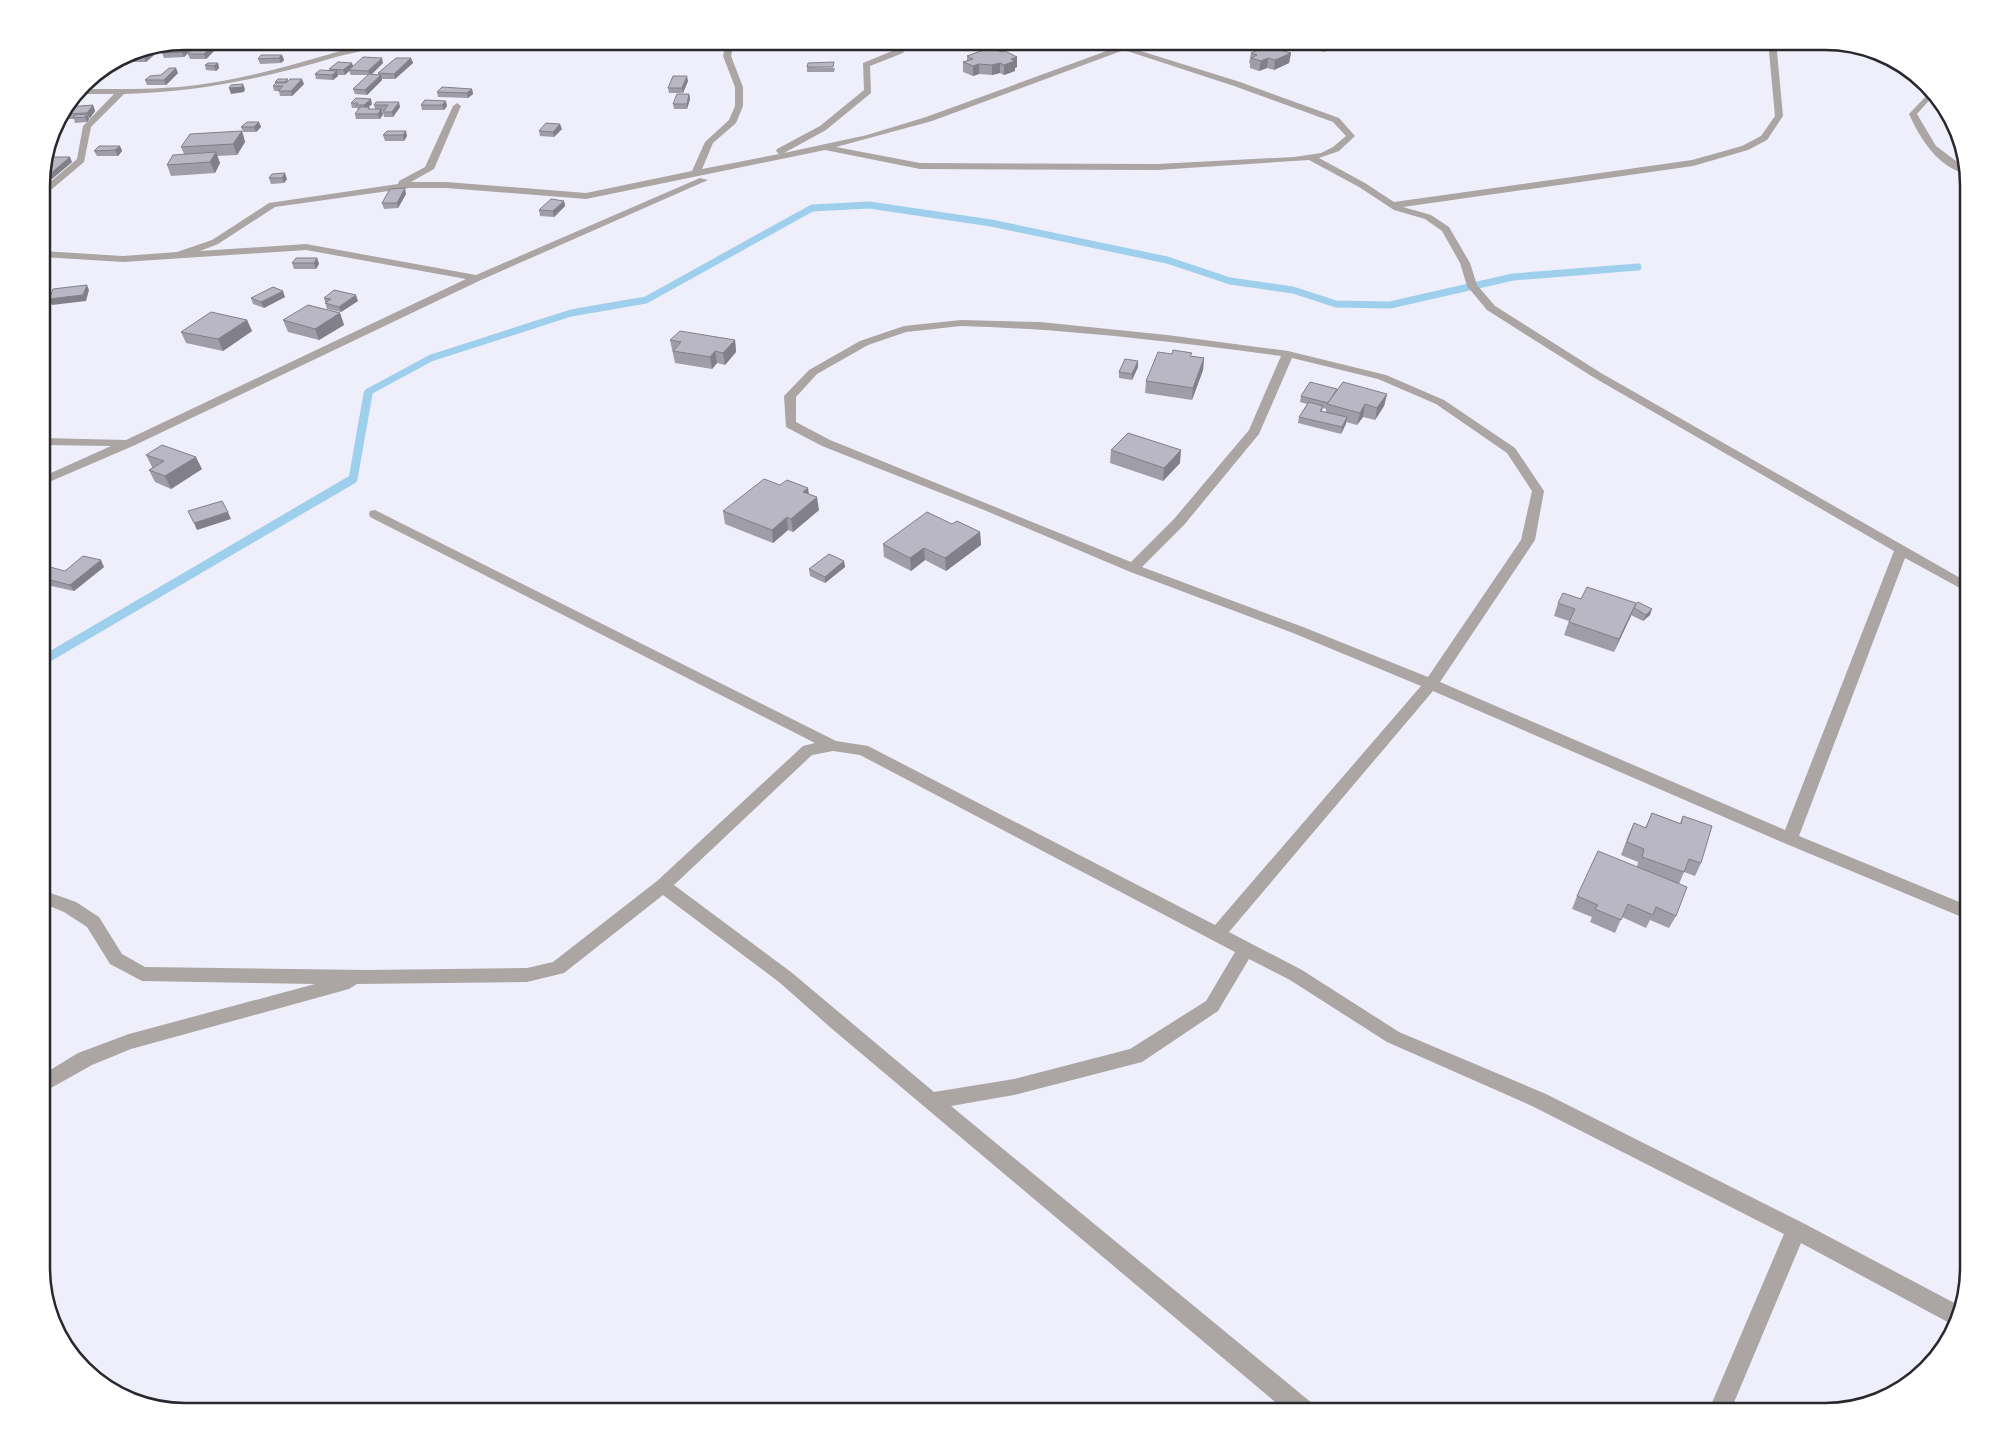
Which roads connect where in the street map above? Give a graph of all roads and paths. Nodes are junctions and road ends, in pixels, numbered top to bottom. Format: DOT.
graph roads {
  1 [pos="353,50"];
  2 [pos="729,50"];
  3 [pos="901,50"];
  4 [pos="1120,50"];
  5 [pos="1132,50"];
  6 [pos="1773,50"];
  7 [pos="122,91"];
  8 [pos="88,92"];
  9 [pos="1927,98"];
  10 [pos="458,106"];
  11 [pos="824,147"];
  12 [pos="1310,157"];
  13 [pos="762,160"];
  14 [pos="732,167"];
  15 [pos="1959,168"];
  16 [pos="695,175"];
  17 [pos="50,186"];
  18 [pos="396,186"];
  19 [pos="1393,205"];
  20 [pos="50,254"];
  21 [pos="177,256"];
  22 [pos="477,278"];
  23 [pos="1288,354"];
  24 [pos="50,441"];
  25 [pos="129,443"];
  26 [pos="50,478"];
  27 [pos="375,514"];
  28 [pos="1901,550"];
  29 [pos="1133,568"];
  30 [pos="1960,584"];
  31 [pos="1431,684"];
  32 [pos="834,746"];
  33 [pos="1790,839"];
  34 [pos="663,886"];
  35 [pos="50,899"];
  36 [pos="1960,908"];
  37 [pos="1217,935"];
  38 [pos="1246,950"];
  39 [pos="367,977"];
  40 [pos="50,1080"];
  41 [pos="932,1101"];
  42 [pos="1796,1230"];
  43 [pos="1952,1313"];
  44 [pos="1294,1403"];
  45 [pos="1723,1403"];
  1 -- 7 [label="street"];
  2 -- 16 [label="street"];
  3 -- 13 [label="street"];
  4 -- 11 [label="street"];
  5 -- 12 [label="street"];
  6 -- 19 [label="street"];
  7 -- 8 [label="street"];
  7 -- 17 [label="street"];
  9 -- 15 [label="street"];
  10 -- 18 [label="street"];
  11 -- 12 [label="street"];
  11 -- 13 [label="street"];
  12 -- 19 [label="street"];
  13 -- 14 [label="street"];
  14 -- 16 [label="street"];
  14 -- 22 [label="street"];
  16 -- 18 [label="street"];
  18 -- 21 [label="street"];
  19 -- 28 [label="street"];
  20 -- 21 [label="street"];
  21 -- 22 [label="street"];
  22 -- 25 [label="street"];
  23 -- 29 [label="street"];
  23 -- 29 [label="street"];
  23 -- 31 [label="street"];
  24 -- 25 [label="street"];
  25 -- 26 [label="street"];
  27 -- 32 [label="street"];
  28 -- 30 [label="street"];
  28 -- 33 [label="street"];
  29 -- 31 [label="street"];
  31 -- 33 [label="street"];
  31 -- 37 [label="street"];
  32 -- 34 [label="street"];
  32 -- 37 [label="street"];
  33 -- 36 [label="street"];
  34 -- 39 [label="street"];
  34 -- 41 [label="street"];
  35 -- 39 [label="street"];
  37 -- 38 [label="street"];
  38 -- 41 [label="street"];
  38 -- 42 [label="street"];
  39 -- 40 [label="street"];
  41 -- 44 [label="street"];
  42 -- 43 [label="street"];
  42 -- 45 [label="street"];
}
